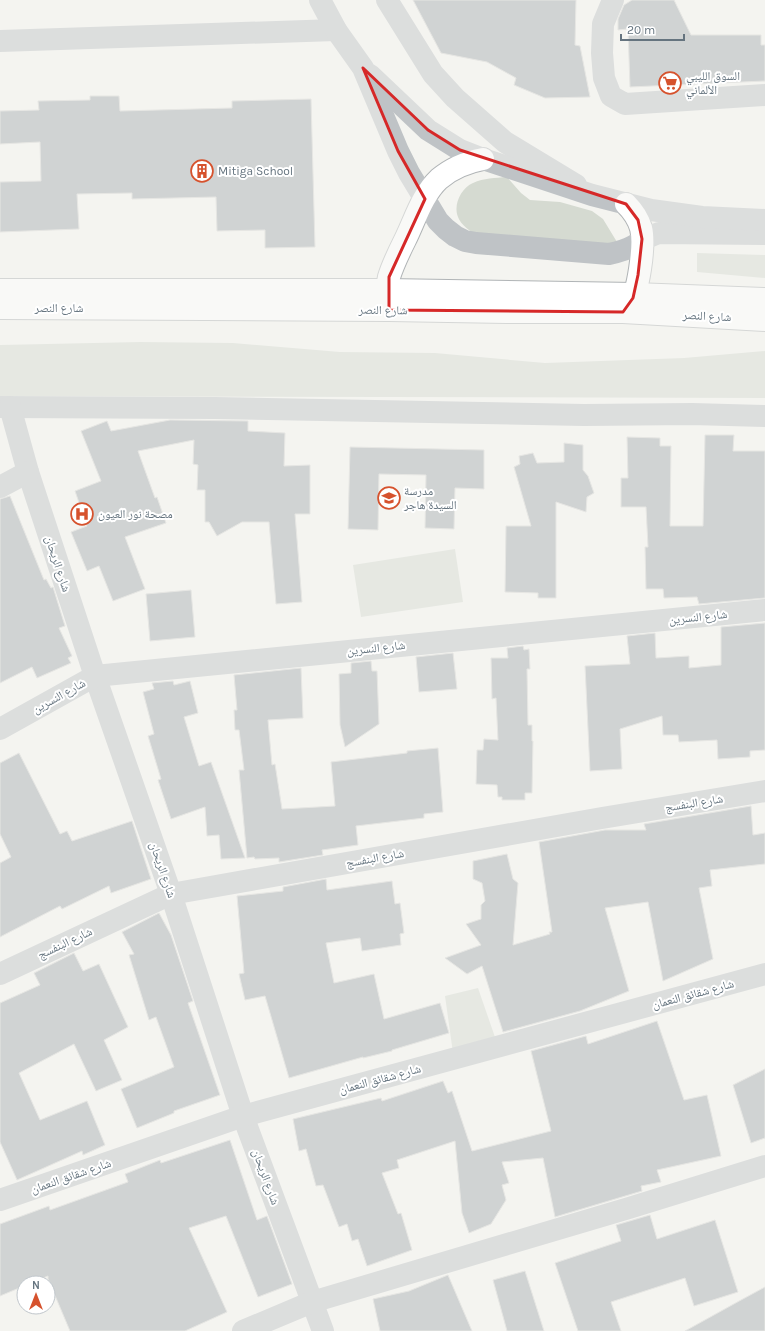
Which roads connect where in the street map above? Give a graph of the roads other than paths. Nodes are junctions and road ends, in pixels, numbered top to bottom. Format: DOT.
graph roads {
  1 [pos="320,0"];
  2 [pos="387,0"];
  3 [pos="613,0"];
  4 [pos="336,30"];
  5 [pos="0,41"];
  6 [pos="363,68"];
  7 [pos="765,95"];
  8 [pos="483,159"];
  9 [pos="592,195"];
  10 [pos="425,199"];
  11 [pos="626,204"];
  12 [pos="765,220"];
  13 [pos="765,234"];
  14 [pos="642,239"];
  15 [pos="0,290"];
  16 [pos="635,294"];
  17 [pos="765,299"];
  18 [pos="388,300"];
  19 [pos="0,308"];
  20 [pos="623,312"];
  21 [pos="765,320"];
  22 [pos="5,407"];
  23 [pos="765,416"];
  24 [pos="28,472"];
  25 [pos="0,486"];
  26 [pos="765,610"];
  27 [pos="95,676"];
  28 [pos="0,728"];
  29 [pos="765,791"];
  30 [pos="172,894"];
  31 [pos="0,974"];
  32 [pos="765,974"];
  33 [pos="243,1116"];
  34 [pos="765,1166"];
  35 [pos="0,1200"];
  36 [pos="312,1302"];
  37 [pos="243,1331"];
  38 [pos="323,1331"];
  1 -- 4 [label="street"];
  2 -- 9 [label="street"];
  3 -- 7 [label="street"];
  4 -- 5 [label="street"];
  4 -- 6 [label="street"];
  6 -- 8 [label="street"];
  6 -- 10 [label="street"];
  8 -- 9 [label="street"];
  8 -- 10 [label="highway"];
  9 -- 11 [label="street"];
  10 -- 14 [label="street"];
  10 -- 18 [label="highway"];
  11 -- 12 [label="street"];
  11 -- 14 [label="highway"];
  13 -- 14 [label="street"];
  14 -- 16 [label="highway"];
  15 -- 18 [label="highway, شارع النصر"];
  16 -- 17 [label="highway, شارع النصر"];
  16 -- 18 [label="highway, شارع النصر"];
  16 -- 20 [label="highway"];
  18 -- 19 [label="highway, شارع النصر"];
  18 -- 20 [label="highway, شارع النصر"];
  20 -- 21 [label="highway, شارع النصر"];
  22 -- 23 [label="street"];
  22 -- 24 [label="street, شارع الريحان"];
  24 -- 25 [label="street"];
  24 -- 27 [label="street, شارع الريحان"];
  26 -- 27 [label="street, شارع النسرين"];
  27 -- 28 [label="street, شارع النسرين"];
  27 -- 30 [label="street, شارع الريحان"];
  29 -- 30 [label="street, شارع البنفسج"];
  30 -- 31 [label="street, شارع البنفسج"];
  30 -- 33 [label="street, شارع الريحان"];
  32 -- 33 [label="street, شارع شقائق النعمان"];
  33 -- 35 [label="street, شارع شقائق النعمان"];
  33 -- 36 [label="street, شارع الريحان"];
  34 -- 36 [label="street"];
  36 -- 37 [label="street"];
  36 -- 38 [label="street, شارع الريحان"];
}
